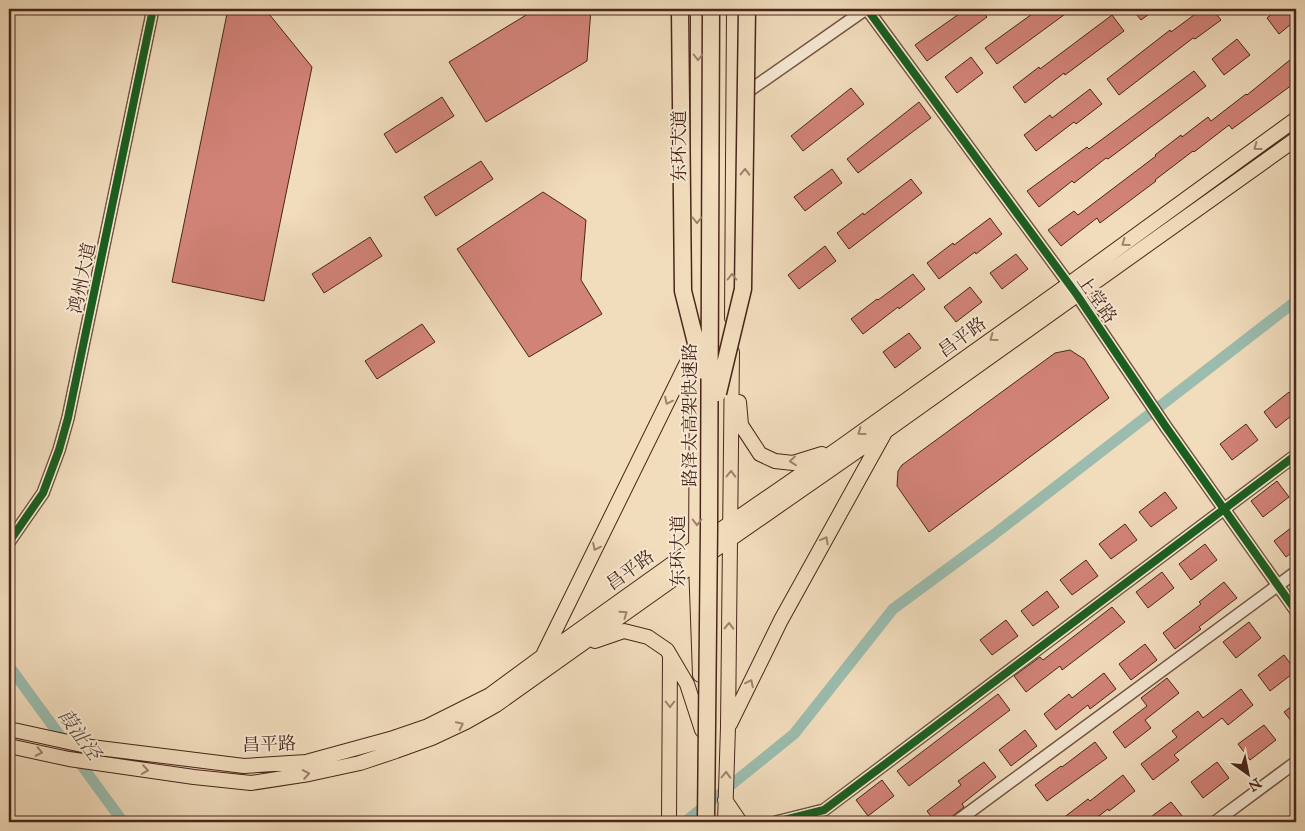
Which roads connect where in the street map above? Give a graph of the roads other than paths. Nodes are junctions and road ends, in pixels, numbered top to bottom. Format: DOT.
graph roads {
  1 [pos="153,9"];
  2 [pos="680,9"];
  3 [pos="698,9"];
  4 [pos="711,9"];
  5 [pos="720,9"];
  6 [pos="734,9"];
  7 [pos="747,9"];
  8 [pos="866,9"];
  9 [pos="733,102"];
  10 [pos="1296,119"];
  11 [pos="1296,138"];
  12 [pos="1073,289"];
  13 [pos="732,337"];
  14 [pos="697,341"];
  15 [pos="714,394"];
  16 [pos="886,431"];
  17 [pos="839,448"];
  18 [pos="1296,455"];
  19 [pos="1224,509"];
  20 [pos="730,524"];
  21 [pos="730,540"];
  22 [pos="9,542"];
  23 [pos="696,546"];
  24 [pos="696,563"];
  25 [pos="1296,572"];
  26 [pos="1278,585"];
  27 [pos="1296,611"];
  28 [pos="670,655"];
  29 [pos="548,660"];
  30 [pos="728,727"];
  31 [pos="9,729"];
  32 [pos="702,730"];
  33 [pos="9,746"];
  34 [pos="1296,762"];
  35 [pos="725,800"];
  36 [pos="824,816"];
  37 [pos="669,822"];
  38 [pos="700,822"];
  39 [pos="706,822"];
  40 [pos="715,822"];
  41 [pos="724,822"];
  42 [pos="740,822"];
  43 [pos="776,822"];
  44 [pos="956,822"];
  45 [pos="1215,822"];
  1 -- 22 [label="street, 鸿州大道"];
  2 -- 15 [label="highway, bridge"];
  3 -- 14 [label="main road, 东环大道, one-way"];
  4 -- 15 [label="highway, 路泽太高架快速路, bridge"];
  5 -- 15 [label="highway, 路泽太高架快速路, bridge"];
  6 -- 9 [label="main road"];
  15 -- 7 [label="highway, one-way, bridge"];
  8 -- 9 [label="street"];
  8 -- 12 [label="street, 上堂路"];
  13 -- 9 [label="main road, one-way"];
  10 -- 12 [label="main road, 昌平路, one-way"];
  11 -- 12 [label="main road, 昌平路"];
  12 -- 16 [label="main road, 昌平路"];
  12 -- 17 [label="main road, 昌平路, one-way"];
  12 -- 19 [label="street, 上堂路"];
  17 -- 13 [label="main road, one-way"];
  20 -- 13 [label="main road, one-way"];
  14 -- 23 [label="main road, 东环大道, one-way"];
  14 -- 29 [label="main road, one-way"];
  15 -- 39 [label="highway, 路泽太高架快速路, bridge"];
  15 -- 40 [label="highway, 路泽太高架快速路"];
  16 -- 21 [label="main road, 昌平路"];
  30 -- 16 [label="main road, one-way"];
  17 -- 20 [label="main road, 昌平路"];
  18 -- 19 [label="street"];
  19 -- 26 [label="street, 上堂路"];
  19 -- 36 [label="street"];
  20 -- 21 [label="main road"];
  20 -- 23 [label="main road, 昌平路"];
  21 -- 24 [label="main road, 昌平路"];
  30 -- 21 [label="main road, one-way"];
  23 -- 24 [label="main road, 东环大道"];
  23 -- 29 [label="main road, 昌平路"];
  29 -- 24 [label="main road, 昌平路, one-way"];
  24 -- 32 [label="main road, 东环大道"];
  25 -- 26 [label="street"];
  26 -- 27 [label="street, 上堂路"];
  26 -- 44 [label="street"];
  28 -- 29 [label="main road"];
  28 -- 32 [label="main road"];
  28 -- 37 [label="main road, one-way"];
  29 -- 31 [label="main road, 昌平路"];
  33 -- 29 [label="main road, 昌平路, one-way"];
  35 -- 30 [label="main road, one-way"];
  32 -- 38 [label="main road, 东环大道"];
  34 -- 45 [label="street"];
  35 -- 41 [label="main road"];
  35 -- 42 [label="main road"];
  36 -- 43 [label="street"];
}
